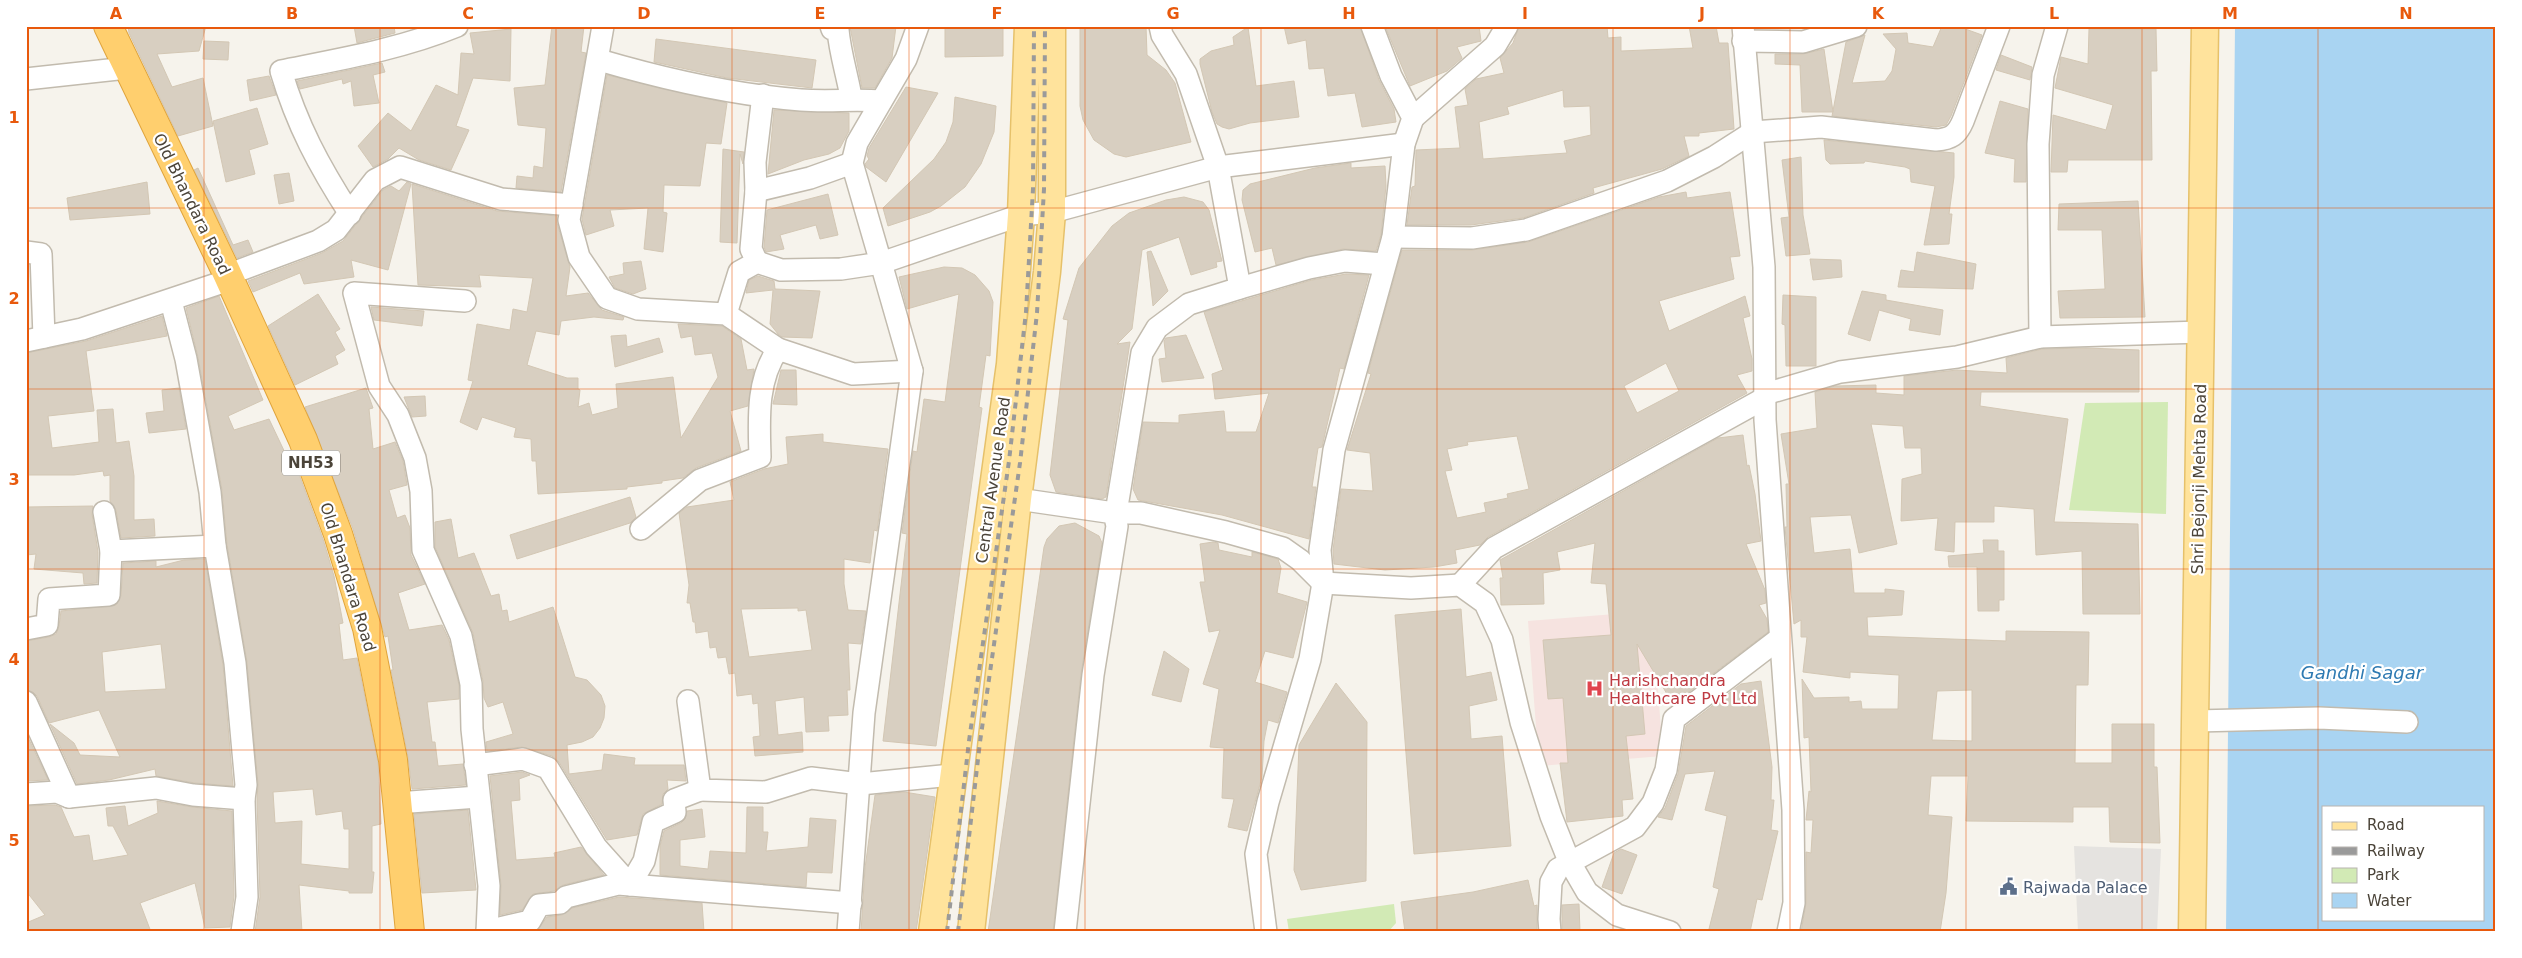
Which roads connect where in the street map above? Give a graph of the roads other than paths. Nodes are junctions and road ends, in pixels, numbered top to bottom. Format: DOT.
graph roads {
  1 [pos="108,26"];
  2 [pos="458,26"];
  3 [pos="603,26"];
  4 [pos="831,26"];
  5 [pos="918,26"];
  6 [pos="1028,26"];
  7 [pos="1052,26"];
  8 [pos="1160,26"];
  9 [pos="1372,26"];
  10 [pos="1507,26"];
  11 [pos="1856,26"];
  12 [pos="1999,26"];
  13 [pos="2057,26"];
  14 [pos="2205,26"];
  15 [pos="1743,34"];
  16 [pos="599,60"];
  17 [pos="127,68"];
  18 [pos="26,79"];
  19 [pos="763,95"];
  20 [pos="855,99"];
  21 [pos="881,102"];
  22 [pos="1413,118"];
  23 [pos="1753,132"];
  24 [pos="1404,144"];
  25 [pos="852,163"];
  26 [pos="1218,167"];
  27 [pos="756,191"];
  28 [pos="572,205"];
  29 [pos="1052,212"];
  30 [pos="350,214"];
  31 [pos="1022,215"];
  32 [pos="1393,236"];
  33 [pos="26,252"];
  34 [pos="757,262"];
  35 [pos="881,263"];
  36 [pos="1384,264"];
  37 [pos="228,277"];
  38 [pos="1240,288"];
  39 [pos="171,301"];
  40 [pos="466,301"];
  41 [pos="726,314"];
  42 [pos="2201,332"];
  43 [pos="2040,337"];
  44 [pos="35,339"];
  45 [pos="778,349"];
  46 [pos="912,371"];
  47 [pos="1765,396"];
  48 [pos="1018,499"];
  49 [pos="104,512"];
  50 [pos="1115,513"];
  51 [pos="641,529"];
  52 [pos="214,546"];
  53 [pos="111,551"];
  54 [pos="1323,583"];
  55 [pos="1460,585"];
  56 [pos="26,629"];
  57 [pos="1780,638"];
  58 [pos="688,701"];
  59 [pos="26,702"];
  60 [pos="2196,720"];
  61 [pos="2407,722"];
  62 [pos="475,765"];
  63 [pos="952,775"];
  64 [pos="860,784"];
  65 [pos="700,790"];
  66 [pos="26,794"];
  67 [pos="69,797"];
  68 [pos="478,797"];
  69 [pos="244,798"];
  70 [pos="397,803"];
  71 [pos="1569,861"];
  72 [pos="630,885"];
  73 [pos="851,903"];
  74 [pos="487,931"];
  75 [pos="242,932"];
  76 [pos="410,932"];
  77 [pos="848,932"];
  78 [pos="932,932"];
  79 [pos="971,932"];
  80 [pos="1065,932"];
  81 [pos="1266,932"];
  82 [pos="1550,932"];
  83 [pos="1670,932"];
  84 [pos="1788,932"];
  85 [pos="2192,932"];
  1 -- 17 [label="highway, Old Bhandara Road / NH53"];
  2 -- 30 [label="street"];
  3 -- 16 [label="street"];
  4 -- 20 [label="street"];
  5 -- 21 [label="street"];
  6 -- 31 [label="main road, Central Avenue Road"];
  7 -- 29 [label="main road, Central Avenue Road"];
  8 -- 26 [label="street"];
  9 -- 22 [label="street"];
  10 -- 22 [label="street"];
  11 -- 15 [label="street"];
  12 -- 23 [label="street"];
  13 -- 43 [label="street"];
  14 -- 42 [label="main road, Shri Bejonji Mehta Road"];
  15 -- 23 [label="street"];
  16 -- 19 [label="street"];
  16 -- 28 [label="street"];
  17 -- 18 [label="street"];
  17 -- 37 [label="highway, Old Bhandara Road / NH53"];
  19 -- 20 [label="street"];
  19 -- 27 [label="street"];
  20 -- 21 [label="street"];
  21 -- 25 [label="street"];
  22 -- 24 [label="street"];
  23 -- 32 [label="street"];
  23 -- 47 [label="street"];
  24 -- 26 [label="street"];
  24 -- 32 [label="street"];
  25 -- 27 [label="street"];
  25 -- 35 [label="street"];
  26 -- 29 [label="street"];
  26 -- 38 [label="street"];
  27 -- 34 [label="street"];
  28 -- 30 [label="street"];
  28 -- 41 [label="street"];
  29 -- 31 [label="street"];
  29 -- 48 [label="main road, Central Avenue Road"];
  30 -- 37 [label="street"];
  31 -- 35 [label="street"];
  31 -- 63 [label="main road, Central Avenue Road"];
  32 -- 36 [label="street"];
  33 -- 44 [label="street"];
  34 -- 35 [label="street"];
  34 -- 41 [label="street"];
  35 -- 46 [label="street"];
  36 -- 38 [label="street"];
  36 -- 54 [label="street"];
  37 -- 39 [label="street"];
  37 -- 70 [label="highway, Old Bhandara Road / NH53"];
  38 -- 50 [label="street"];
  39 -- 44 [label="street"];
  39 -- 52 [label="street"];
  40 -- 62 [label="street"];
  41 -- 45 [label="street"];
  42 -- 43 [label="street"];
  42 -- 60 [label="main road, Shri Bejonji Mehta Road"];
  43 -- 47 [label="street"];
  45 -- 46 [label="street"];
  45 -- 51 [label="street"];
  46 -- 64 [label="street"];
  47 -- 55 [label="street"];
  47 -- 57 [label="street"];
  48 -- 50 [label="street"];
  48 -- 79 [label="main road, Central Avenue Road"];
  49 -- 53 [label="street"];
  50 -- 54 [label="street"];
  50 -- 80 [label="street"];
  52 -- 53 [label="street"];
  52 -- 69 [label="street"];
  53 -- 56 [label="street"];
  54 -- 55 [label="street"];
  54 -- 81 [label="street"];
  55 -- 71 [label="street"];
  57 -- 71 [label="street"];
  57 -- 84 [label="street"];
  58 -- 65 [label="street"];
  59 -- 67 [label="street"];
  60 -- 61 [label="street"];
  60 -- 85 [label="main road, Shri Bejonji Mehta Road"];
  62 -- 68 [label="street"];
  62 -- 72 [label="street"];
  63 -- 64 [label="street"];
  63 -- 78 [label="main road, Central Avenue Road"];
  64 -- 65 [label="street"];
  64 -- 73 [label="street"];
  65 -- 72 [label="street"];
  66 -- 67 [label="street"];
  67 -- 69 [label="street"];
  68 -- 70 [label="street"];
  68 -- 74 [label="street"];
  69 -- 75 [label="street"];
  70 -- 76 [label="highway, Old Bhandara Road / NH53"];
  71 -- 82 [label="street"];
  71 -- 83 [label="street"];
  72 -- 73 [label="street"];
  72 -- 74 [label="street"];
  73 -- 77 [label="street"];
}
